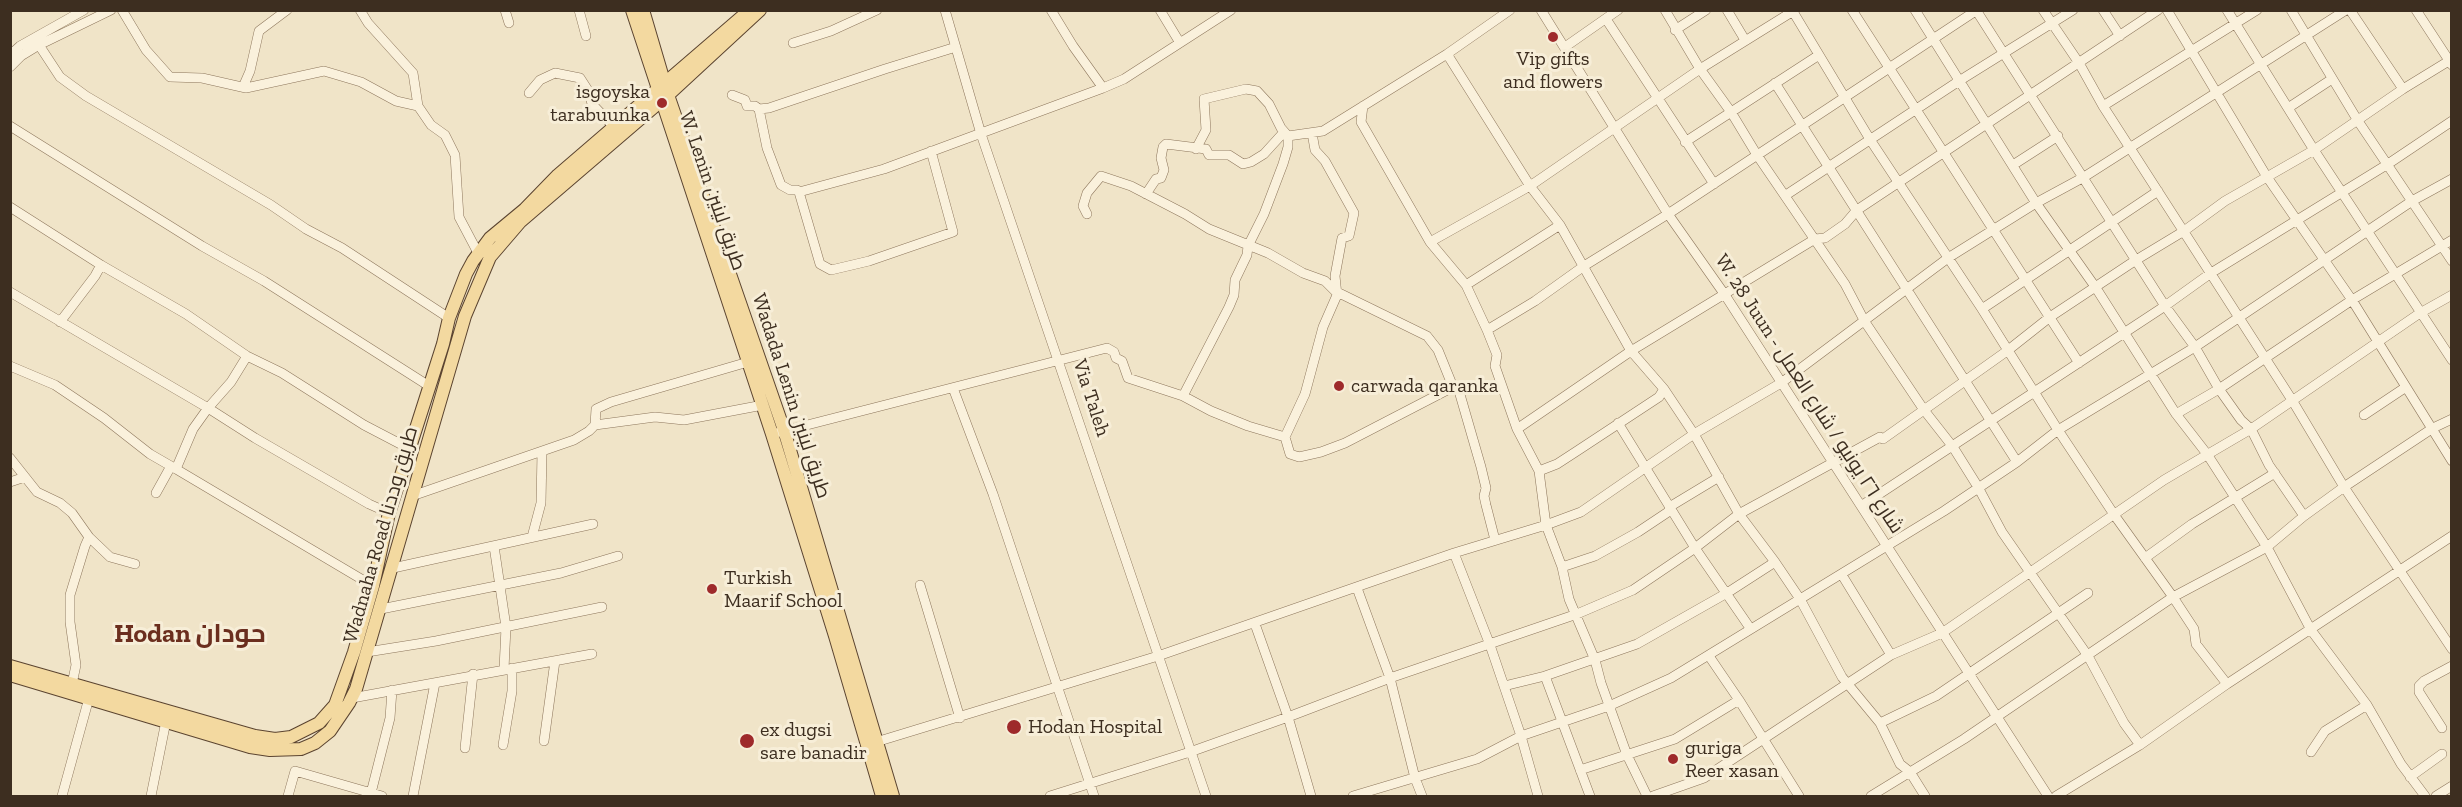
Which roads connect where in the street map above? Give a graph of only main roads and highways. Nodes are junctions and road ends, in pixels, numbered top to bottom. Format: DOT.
graph roads {
  1 [pos="632,10"];
  2 [pos="643,10"];
  3 [pos="749,10"];
  4 [pos="760,10"];
  5 [pos="718,43"];
  6 [pos="663,93"];
  7 [pos="702,204"];
  8 [pos="778,432"];
  9 [pos="10,666"];
  10 [pos="10,675"];
  11 [pos="882,796"];
  12 [pos="893,796"];
  1 -- 6 [label="main road"];
  2 -- 6 [label="main road, Wadada Lenin طريق لينين"];
  3 -- 5 [label="main road"];
  4 -- 5 [label="main road"];
  5 -- 6 [label="main road"];
  6 -- 7 [label="main road, Wadada Lenin طريق لينين"];
  6 -- 9 [label="main road, Wadnaha Road طريق وددنا"];
  6 -- 10 [label="main road, Wadnaha Road طريق وددنا"];
  7 -- 8 [label="main road, Wadada Lenin طريق لينين"];
  7 -- 8 [label="main road, W. Lenin طريق لينين"];
  8 -- 11 [label="main road, W. Lenin طريق لينين"];
  8 -- 12 [label="main road, Wadada Lenin طريق لينين"];
}
